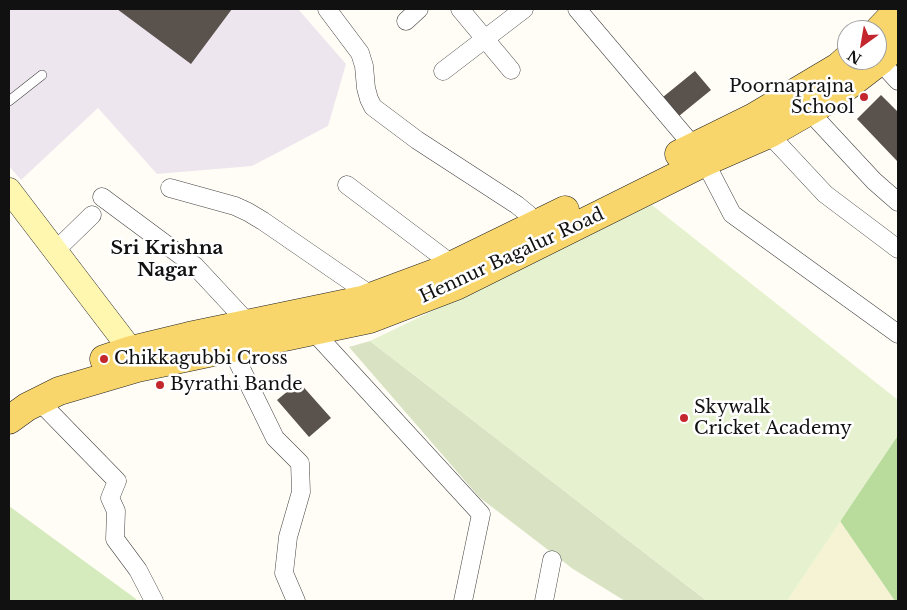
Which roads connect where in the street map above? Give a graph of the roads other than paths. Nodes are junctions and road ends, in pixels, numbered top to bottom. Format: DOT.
graph roads {
  1 [pos="327,9"];
  2 [pos="419,9"];
  3 [pos="460,9"];
  4 [pos="524,9"];
  5 [pos="577,9"];
  6 [pos="406,20"];
  7 [pos="485,39"];
  8 [pos="887,58"];
  9 [pos="837,68"];
  10 [pos="511,70"];
  11 [pos="866,70"];
  12 [pos="443,71"];
  13 [pos="42,75"];
  14 [pos="898,81"];
  15 [pos="9,101"];
  16 [pos="810,111"];
  17 [pos="769,134"];
  18 [pos="699,154"];
  19 [pos="347,185"];
  20 [pos="170,188"];
  21 [pos="9,190"];
  22 [pos="102,197"];
  23 [pos="898,202"];
  24 [pos="92,215"];
  25 [pos="542,232"];
  26 [pos="898,249"];
  27 [pos="55,251"];
  28 [pos="453,265"];
  29 [pos="372,296"];
  30 [pos="249,324"];
  31 [pos="313,331"];
  32 [pos="898,334"];
  33 [pos="231,348"];
  34 [pos="134,359"];
  35 [pos="20,404"];
  36 [pos="552,560"];
  37 [pos="154,601"];
  38 [pos="296,601"];
  39 [pos="463,601"];
  40 [pos="544,601"];
  1 -- 25 [label="street"];
  2 -- 6 [label="street"];
  3 -- 7 [label="street"];
  4 -- 7 [label="street"];
  5 -- 18 [label="street"];
  7 -- 10 [label="street"];
  7 -- 12 [label="street"];
  8 -- 14 [label="street"];
  9 -- 18 [label="main road, Hennur Bagalur Road"];
  11 -- 16 [label="main road, Hennur Bagalur Road"];
  13 -- 15 [label="lane"];
  16 -- 17 [label="main road, Hennur Bagalur Road"];
  16 -- 23 [label="street"];
  17 -- 18 [label="main road, Hennur Bagalur Road"];
  17 -- 26 [label="street"];
  18 -- 25 [label="main road, Hennur Bagalur Road"];
  18 -- 32 [label="street"];
  19 -- 28 [label="street"];
  20 -- 29 [label="street"];
  21 -- 27 [label="main road"];
  22 -- 30 [label="street"];
  24 -- 27 [label="street"];
  25 -- 28 [label="main road, Hennur Bagalur Road"];
  25 -- 31 [label="main road, Hennur Bagalur Road"];
  27 -- 34 [label="main road"];
  28 -- 29 [label="main road, Hennur Bagalur Road"];
  29 -- 30 [label="main road, Hennur Bagalur Road"];
  30 -- 34 [label="main road, Hennur Bagalur Road"];
  31 -- 33 [label="main road, Hennur Bagalur Road"];
  31 -- 39 [label="street"];
  33 -- 34 [label="main road, Hennur Bagalur Road"];
  33 -- 38 [label="street"];
  34 -- 35 [label="main road, Hennur Bagalur Road"];
  35 -- 37 [label="street"];
  36 -- 40 [label="street"];
}
